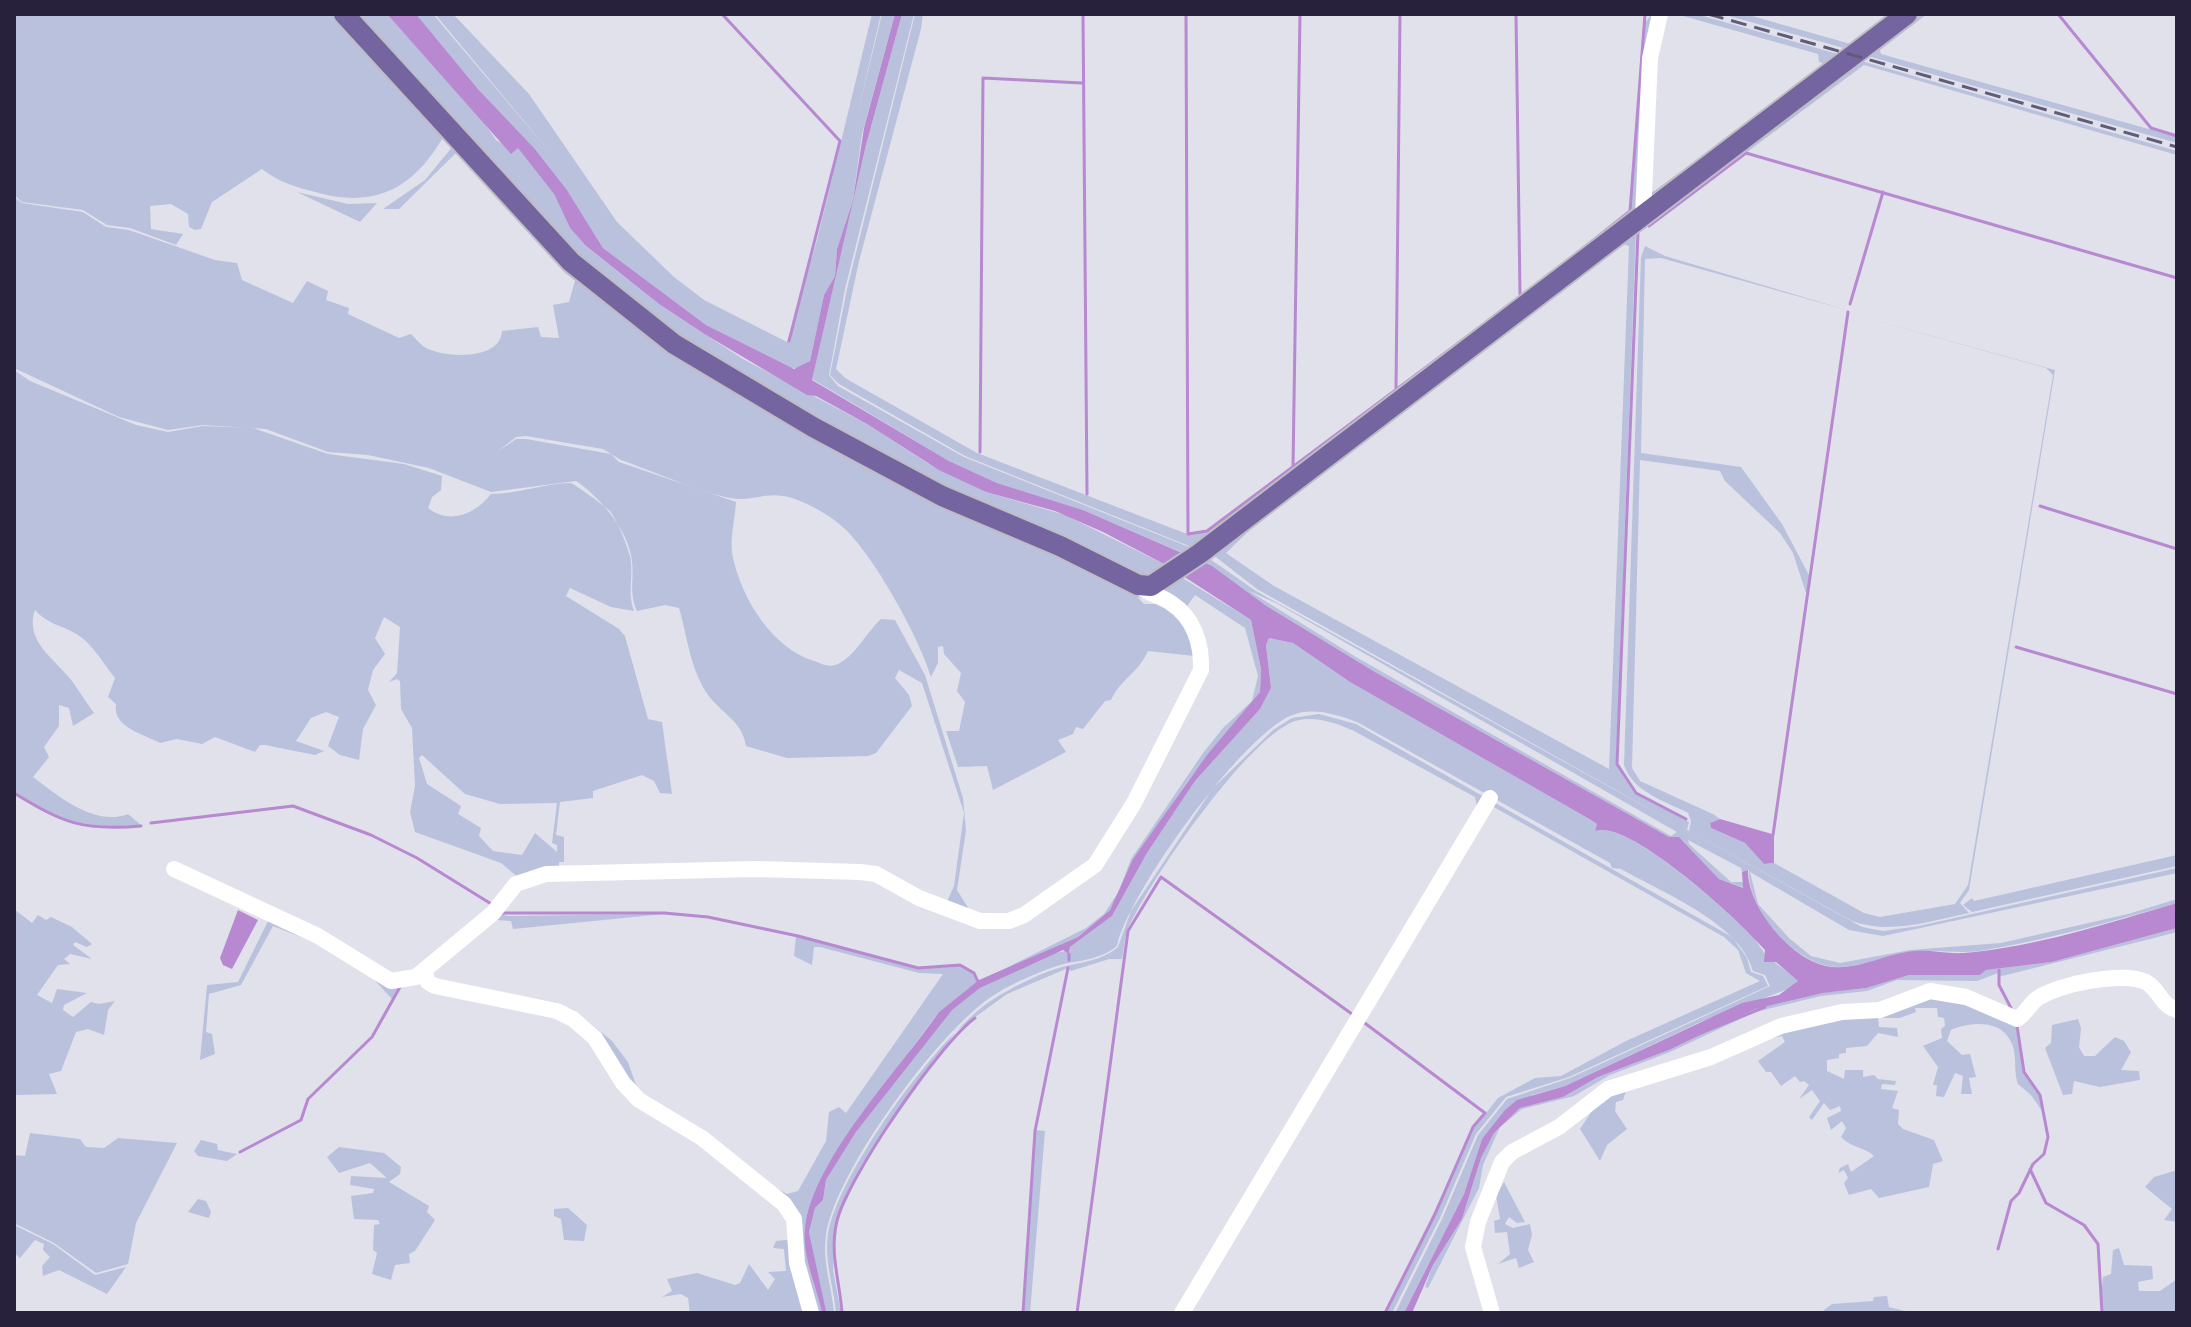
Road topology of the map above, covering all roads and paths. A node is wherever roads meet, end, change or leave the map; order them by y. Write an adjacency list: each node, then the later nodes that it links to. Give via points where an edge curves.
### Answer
1 (344, 14): 5 (main road, via 571,262 674,344 942,496)
2 (1660, 14): 4 (street, via 1650,58)
3 (1907, 14): 4 (main road)
4 (1643, 216): 5 (main road, via 1199,554 1151,586)
5 (1138, 585): 8 (street, via 1171,603 1190,622 1200,645 1201,670 1134,803 1095,865 1024,915 980,921 919,898 876,874 860,872 546,874 516,884 493,913)
6 (1490, 798): 11 (street)
7 (174, 869): 8 (street, via 318,936 391,981 403,982)
8 (424, 970): 10 (street, via 435,986 557,1011 573,1019 607,1053 632,1094 702,1138 784,1204 794,1219 797,1263)
9 (2177, 1010): 12 (street, via 2150,985 2134,979 2069,983 2039,997 2017,1019 1966,997 1930,991 1880,1010 1842,1012 1781,1026 1711,1057 1608,1089 1502,1162 1473,1247)
10 (811, 1313)
11 (1182, 1313)
12 (1492, 1313)

